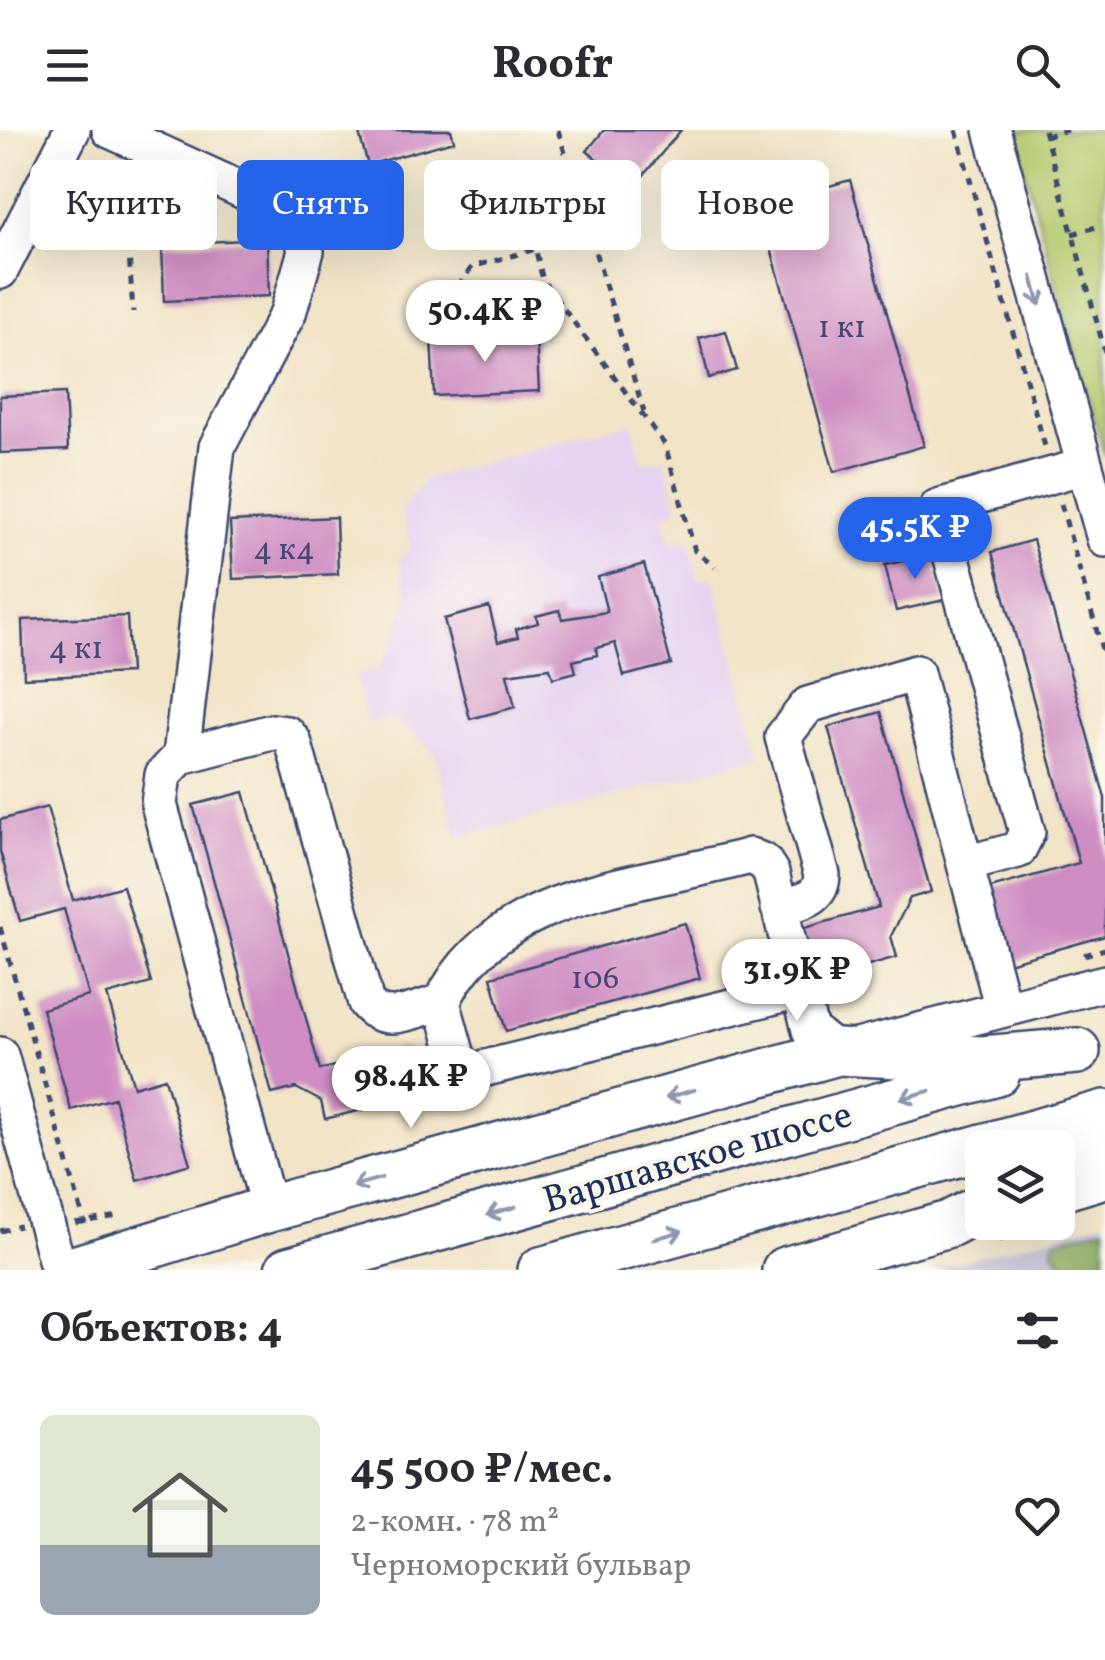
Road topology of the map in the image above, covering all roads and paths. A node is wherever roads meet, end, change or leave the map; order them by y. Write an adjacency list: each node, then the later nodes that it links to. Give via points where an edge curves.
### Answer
1 (110, 130): 21 (street, via 279,207 300,224 306,251 288,313 217,447)
2 (558, 130): 16 (path)
3 (956, 130): 17 (path)
4 (992, 130): 17 (street, one-way to 17)
5 (1066, 130): 6 (path)
6 (1044, 133): 9 (path)
7 (69, 136): 12 (street); 14 (path, via 128,198)
8 (1096, 228): 9 (path)
9 (1072, 234): 15 (path)
10 (533, 250): 13 (path, via 472,268 462,280)
11 (536, 250): 16 (path, via 543,281)
12 (0, 272)
13 (465, 304)
14 (133, 312)
15 (1105, 352)
16 (646, 420): 19 (path, via 665,445 694,550)
17 (1069, 471): 18 (street); 20 (path); 22 (street, via 938,507 1027,832 1018,850)
18 (1105, 539)
19 (715, 568)
20 (1105, 660)
21 (181, 756): 27 (street, via 272,732 287,734 366,1002 385,1017); 37 (street, via 163,775 158,804)
22 (966, 864): 23 (street, via 916,673 808,705 784,736 822,888); 28 (street)
23 (779, 908): 26 (street); 27 (street, via 764,862 750,856 560,903 530,914 476,950)
24 (0, 926): 41 (path)
25 (1105, 983): 28 (street)
26 (799, 990): 27 (street, via 462,1074); 30 (street, via 810,1030)
27 (442, 1002)
28 (1003, 1009): 30 (street)
29 (1091, 1047): 30 (main road, via 982,1058); 45 (main road, Варшавское шоссе, one-way to 45)
30 (838, 1052): 37 (main road, one-way to 37)
31 (0, 1055): 40 (street)
32 (1105, 1114): 46 (main road, Варшавское шоссе, one-way to 32)
33 (1105, 1140): 34 (main road)
34 (1075, 1158)
35 (1105, 1180): 36 (street)
36 (1075, 1189)
37 (269, 1209): 44 (main road)
38 (121, 1216): 41 (path)
39 (965, 1217): 47 (main road)
40 (45, 1220): 41 (path); 42 (path); 43 (street)
41 (86, 1224)
42 (0, 1231)
43 (60, 1270)
44 (72, 1270)
45 (288, 1270)
46 (540, 1270)
47 (785, 1270)

